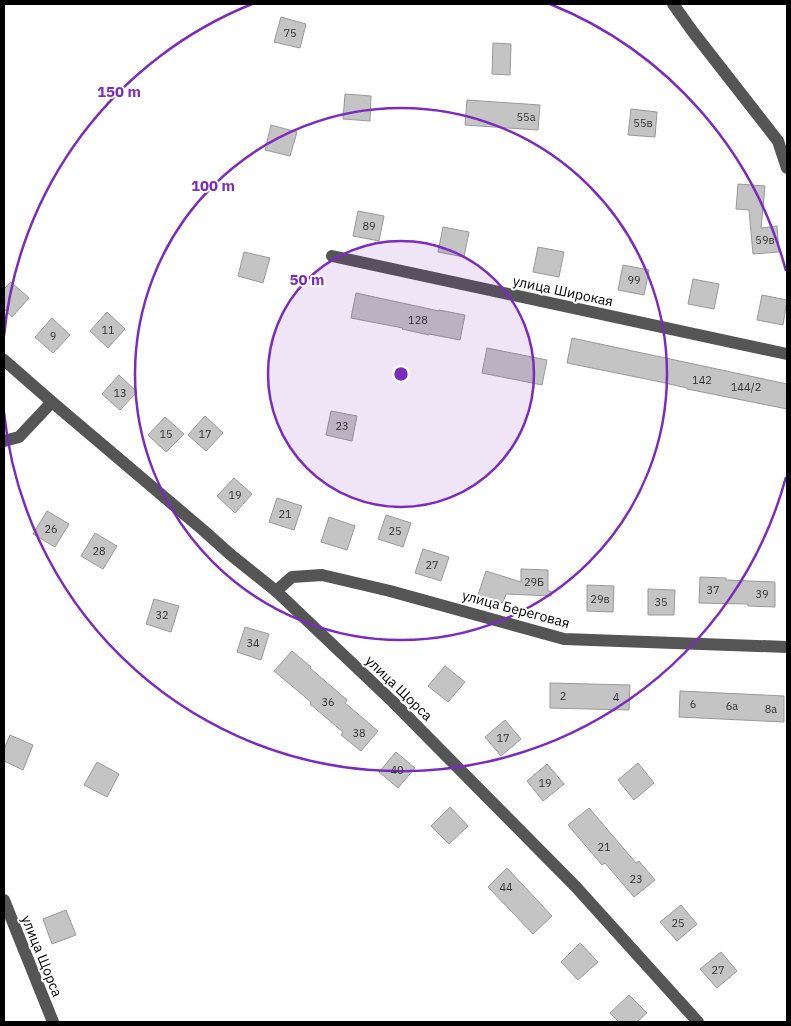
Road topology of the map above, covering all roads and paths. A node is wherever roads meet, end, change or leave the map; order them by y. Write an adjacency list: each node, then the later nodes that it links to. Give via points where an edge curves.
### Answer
1 (673, 4): 2 (street)
2 (783, 141): 3 (street)
3 (787, 168)
4 (332, 256): 5 (street, улица Широкая)
5 (787, 354)
6 (4, 360): 7 (street, улица Щорса)
7 (52, 402): 8 (street, via 19,437); 9 (street, улица Щорса)
8 (4, 441)
9 (276, 591): 10 (street, улица Береговая, via 292,577 322,575 564,639); 13 (street, улица Щорса, via 393,702 576,887)
10 (787, 647)
11 (4, 900): 12 (street, улица Щорса)
12 (53, 1022)
13 (698, 1022)

